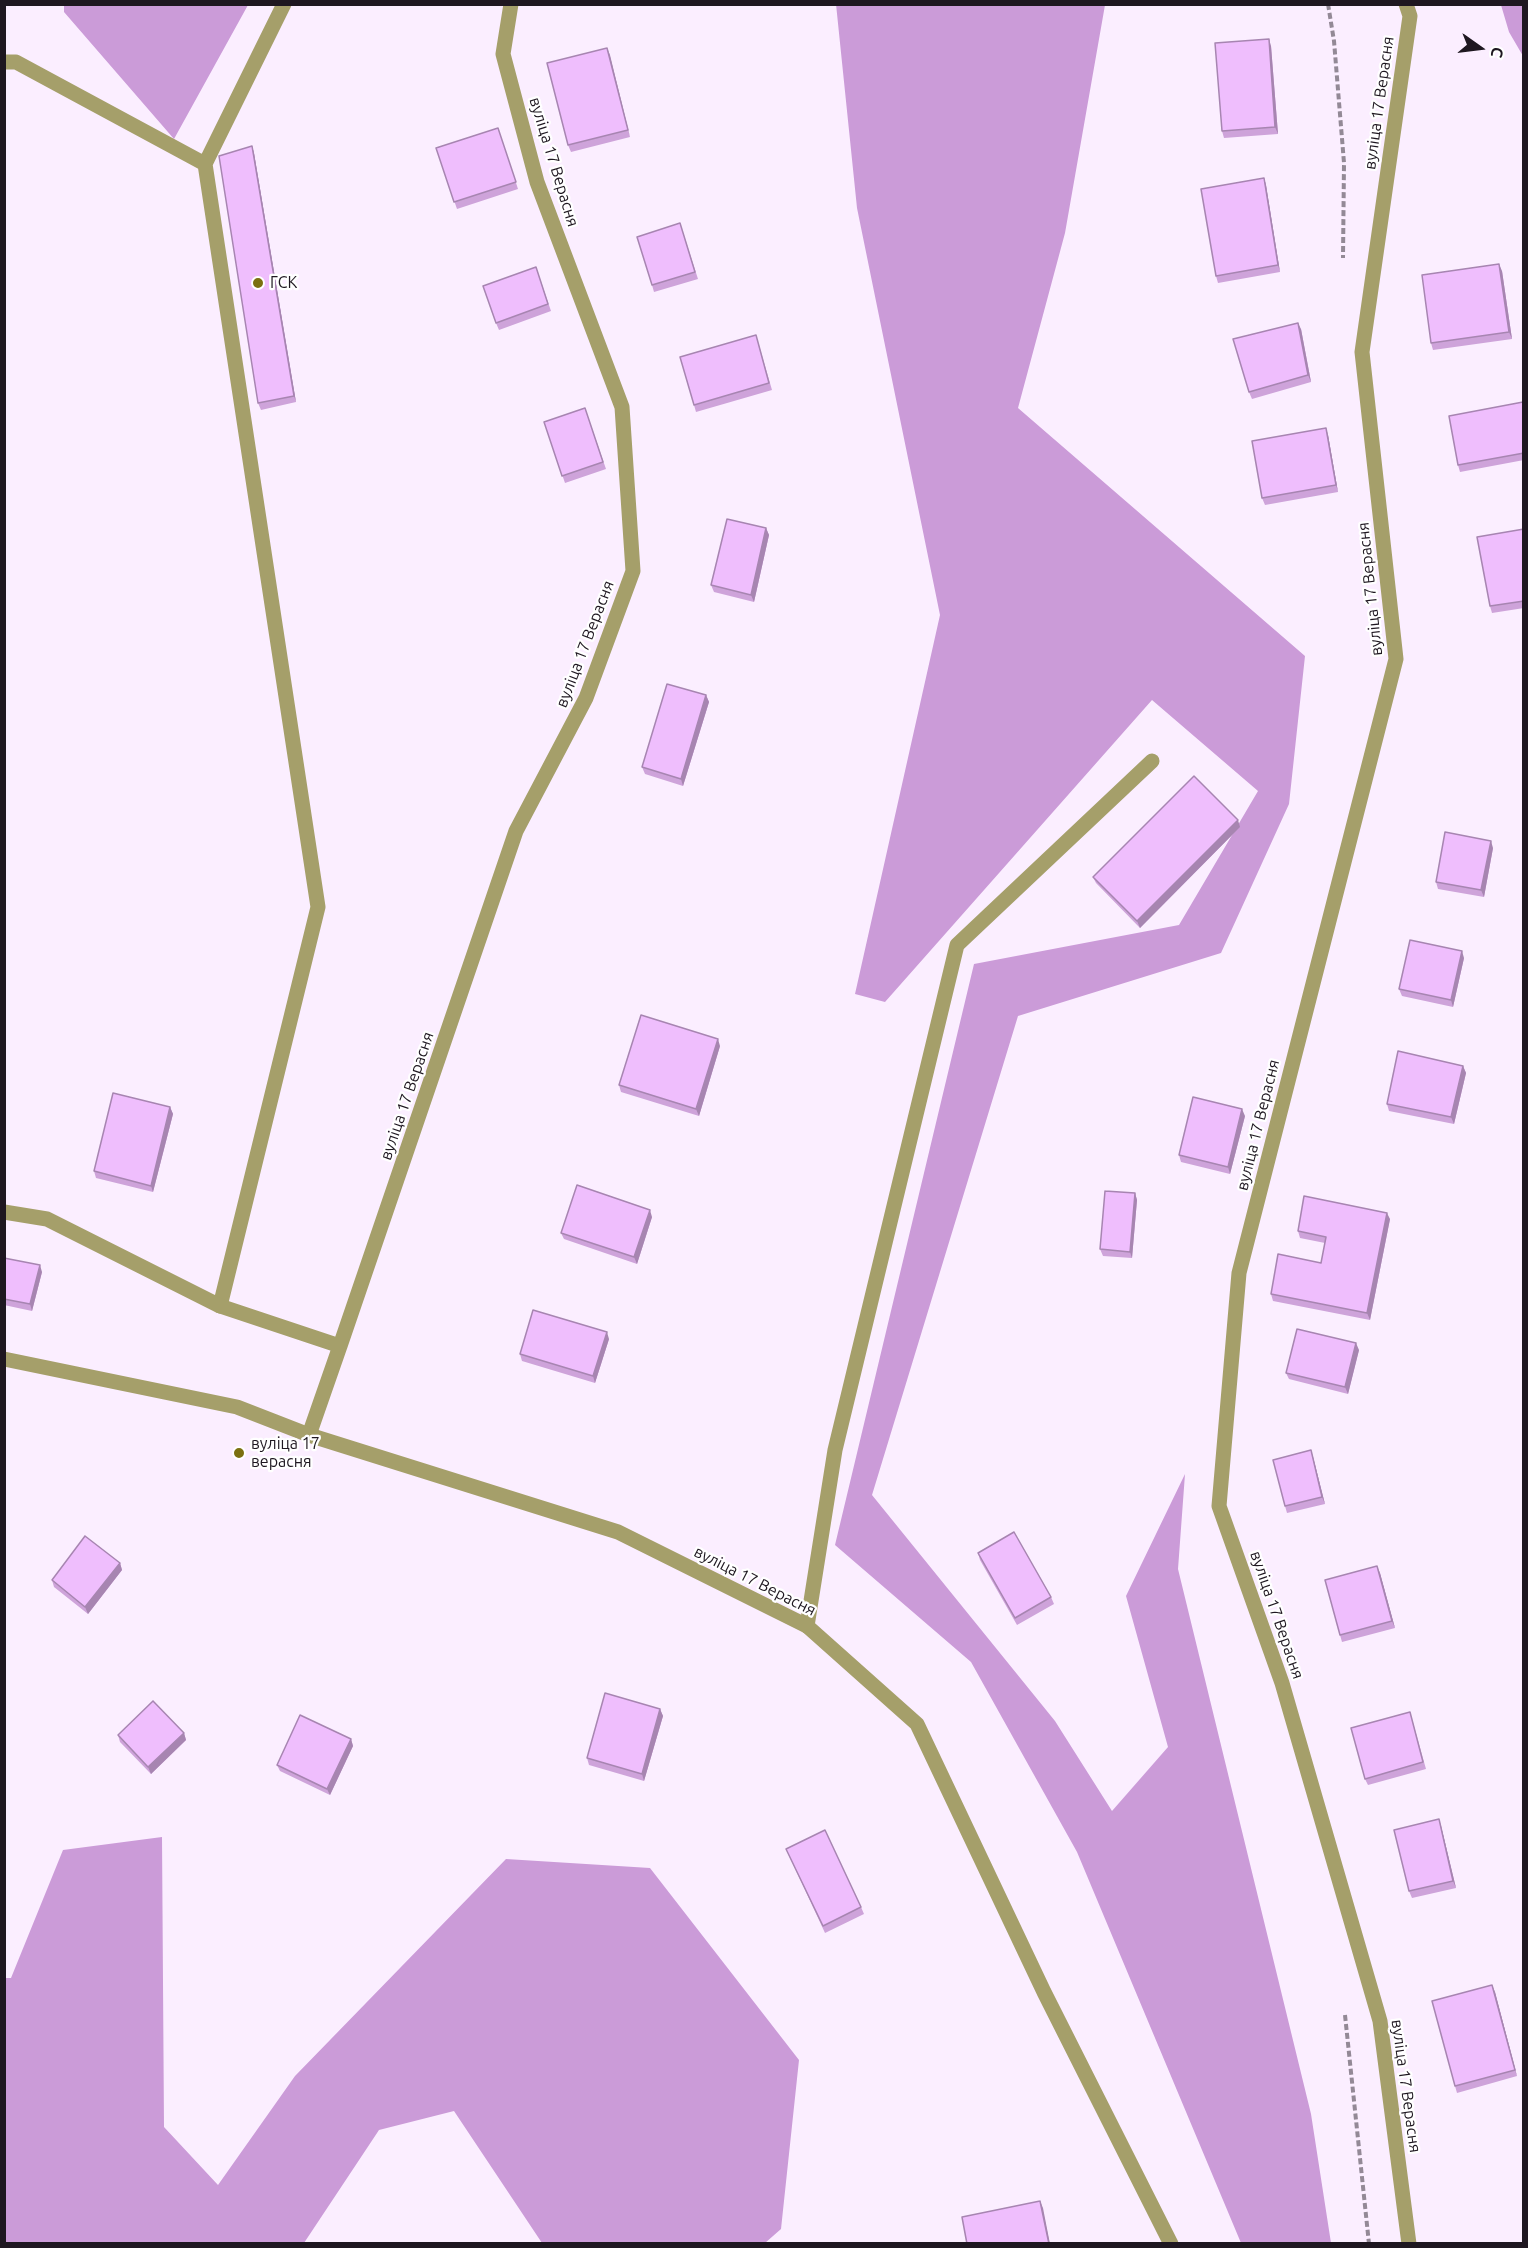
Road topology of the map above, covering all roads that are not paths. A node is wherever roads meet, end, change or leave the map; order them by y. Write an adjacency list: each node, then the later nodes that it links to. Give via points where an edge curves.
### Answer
1 (284, 4): 5 (street)
2 (511, 4): 9 (street, вуліца 17 Верасня, via 503,54 537,182 622,407 633,571 586,698 516,831)
3 (1406, 4): 14 (street, вуліца 17 Верасня, via 1410,16 1362,352 1396,660 1239,1273 1219,1506 1282,1683 1380,2021)
4 (4, 62): 5 (street, via 16,62)
5 (205, 164): 8 (street, via 318,907)
6 (1152, 761): 12 (street, via 957,945 835,1450)
7 (4, 1212): 8 (street, via 47,1219)
8 (220, 1306): 9 (street)
9 (340, 1346): 11 (street, вуліца 17 Верасня)
10 (4, 1359): 11 (street, вуліца 17 Верасня, via 237,1407)
11 (309, 1435): 12 (street, вуліца 17 Верасня, via 618,1532)
12 (807, 1626): 13 (street, вуліца 17 Верасня, via 917,1724 1044,1992)
13 (1171, 2244)
14 (1409, 2244)

